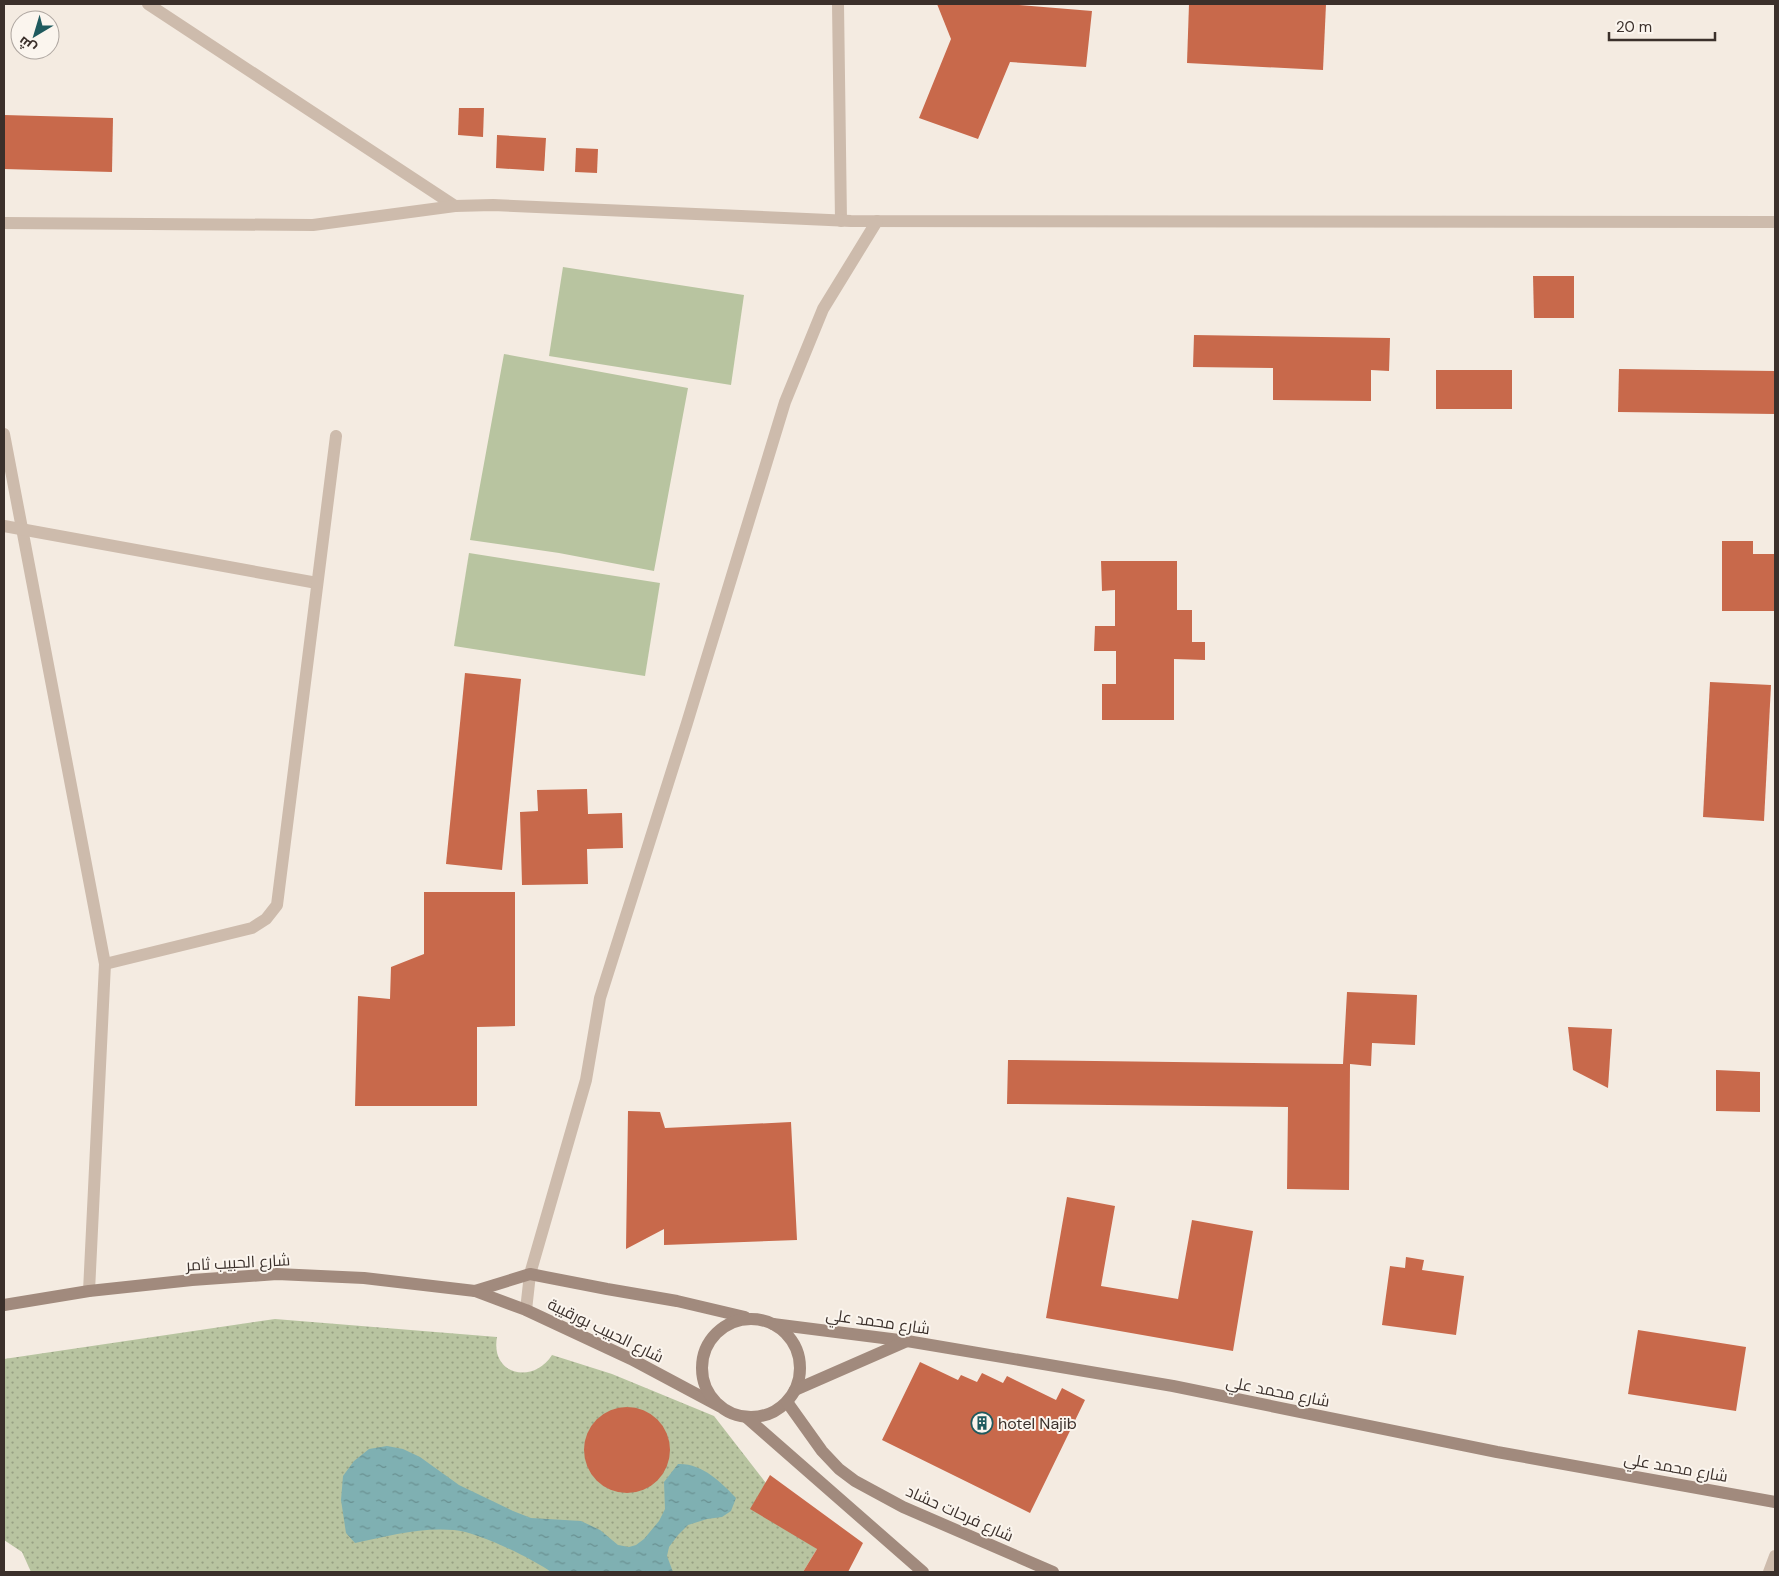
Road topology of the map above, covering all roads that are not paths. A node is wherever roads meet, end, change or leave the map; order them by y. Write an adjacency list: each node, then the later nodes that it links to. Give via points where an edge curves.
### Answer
1 (148, 4): 3 (street)
2 (838, 4): 4 (street)
3 (455, 206): 4 (street); 7 (street, via 313,225)
4 (841, 220): 5 (street)
5 (877, 221): 6 (street); 14 (street, via 823,309 785,402 600,998 586,1080)
6 (1775, 222)
7 (4, 223)
8 (4, 434): 11 (street)
9 (336, 436): 12 (street)
10 (4, 526): 11 (street)
11 (23, 529): 12 (street); 13 (street)
12 (317, 583): 13 (street, via 277,906 252,928)
13 (105, 964): 15 (street)
14 (530, 1274): 16 (street); 18 (street); 19 (street, via 677,1300)
15 (89, 1291): 16 (street, شارع الحبيب ثامر, via 278,1274 364,1278); 17 (street, شارع الحبيب ثامر)
16 (475, 1291): 18 (street, شارع الحبيب بورقيبة)
17 (4, 1305)
18 (526, 1310): 24 (street, شارع الحبيب بورقيبة, via 631,1359)
19 (752, 1318): 20 (street); 24 (street, via 728,1323 718,1330 704,1350 701,1362 703,1380)
20 (773, 1324): 21 (street, شارع محمد علي); 22 (street, via 790,1339 800,1360)
21 (907, 1341): 22 (street); 26 (street, شارع محمد علي, via 1173,1386 1497,1452)
22 (795, 1390): 23 (street)
23 (787, 1402): 25 (street, via 761,1416); 31 (street, شارع فرحات حشاد, via 822,1451 855,1480 929,1519)
24 (719, 1406): 25 (street)
25 (746, 1417): 28 (street)
26 (1775, 1502)
27 (1775, 1556): 32 (street)
28 (907, 1560): 29 (street); 30 (street)
29 (914, 1572)
30 (923, 1572)
31 (1053, 1572)
32 (1769, 1572)

